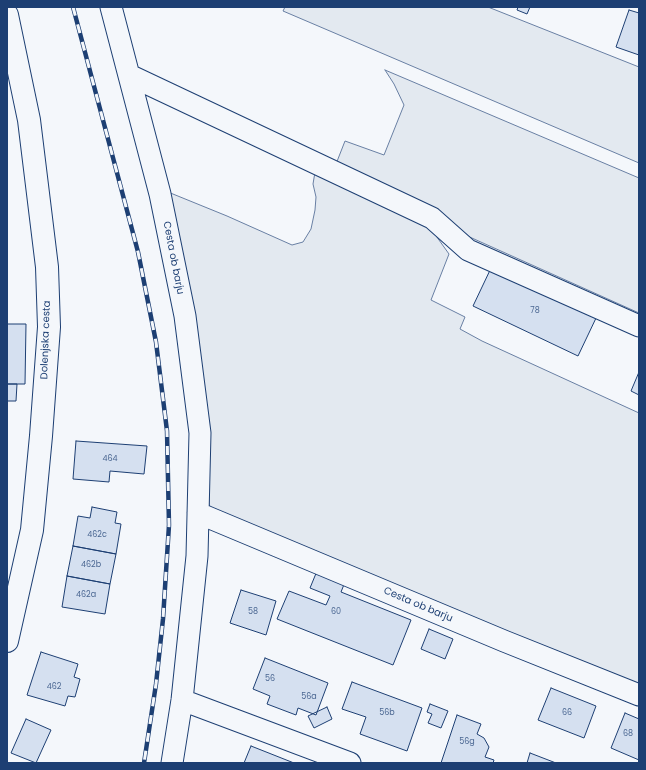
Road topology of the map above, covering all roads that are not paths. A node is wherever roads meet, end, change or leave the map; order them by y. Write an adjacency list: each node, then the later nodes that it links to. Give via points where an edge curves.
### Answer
1 (111, 7): 4 (street, Cesta ob barju)
2 (7, 15): 3 (main road, Dolenjska cesta)
3 (11, 49): 7 (main road, Dolenjska cesta, via 30,134 47,267 49,327 32,530)
4 (129, 75): 5 (street, via 432,218 468,250); 6 (street, Cesta ob barju, via 160,194 185,316 200,433)
5 (639, 326)
6 (198, 513): 8 (street, Cesta ob barju); 9 (street, Cesta ob barju, via 197,556)
7 (7, 641)
8 (639, 695)
9 (182, 700): 10 (street, Cesta ob barju); 11 (street)
10 (172, 763)
11 (350, 763)

